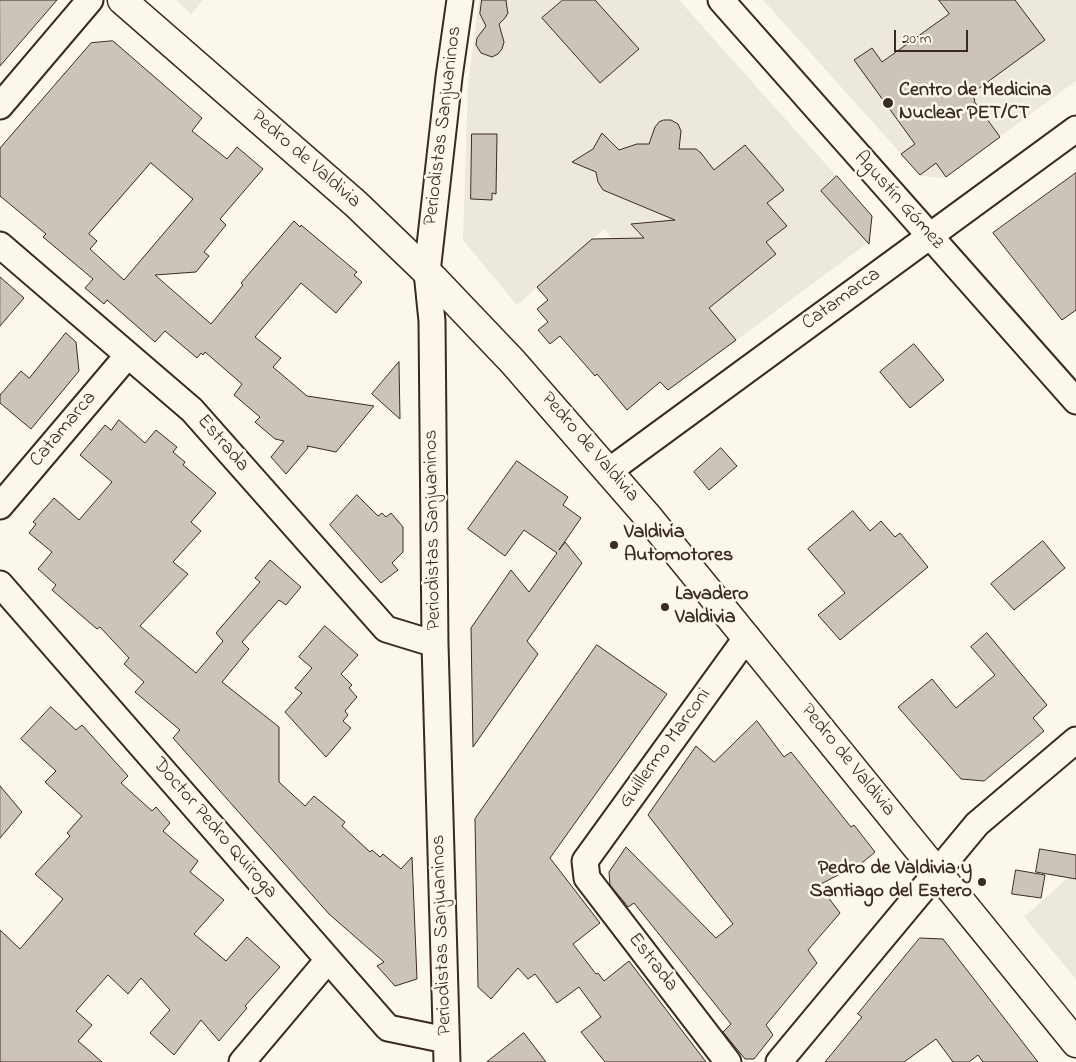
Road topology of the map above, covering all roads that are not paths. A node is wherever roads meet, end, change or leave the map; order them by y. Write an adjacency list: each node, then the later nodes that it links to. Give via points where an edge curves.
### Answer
1 (90, 0): 5 (street)
2 (122, 0): 9 (street, Pedro de Valdivia, via 314,166)
3 (460, 0): 9 (street, Periodistas Sanjuaninos)
4 (721, 0): 7 (street, Agustín Gómez)
5 (0, 106)
6 (1076, 129): 7 (street, Catamarca)
7 (930, 236): 11 (street, Agustín Gómez); 12 (street, Catamarca)
8 (0, 245): 10 (street, Estrada)
9 (427, 272): 12 (street, Pedro de Valdivia, via 513,362); 16 (street, Periodistas Sanjuaninos, via 432,320)
10 (128, 355): 13 (street, Catamarca); 16 (street, Estrada, via 192,410 386,629)
11 (1076, 401)
12 (609, 471): 15 (street, Pedro de Valdivia)
13 (0, 506)
14 (0, 584): 20 (street, Doctor Pedro Quiroga)
15 (746, 637): 18 (street, Guillermo Marconi); 19 (street, Pedro de Valdivia)
16 (435, 644): 22 (street, Periodistas Sanjuaninos)
17 (1076, 740): 19 (street, via 978,824)
18 (585, 861): 24 (street, Estrada, via 587,878)
19 (937, 872): 21 (street, Pedro de Valdivia); 25 (street)
20 (328, 960): 22 (street, Doctor Pedro Quiroga, via 388,1028); 23 (street)
21 (1076, 1043)
22 (447, 1051)
23 (242, 1062)
24 (728, 1062)
25 (779, 1062)

